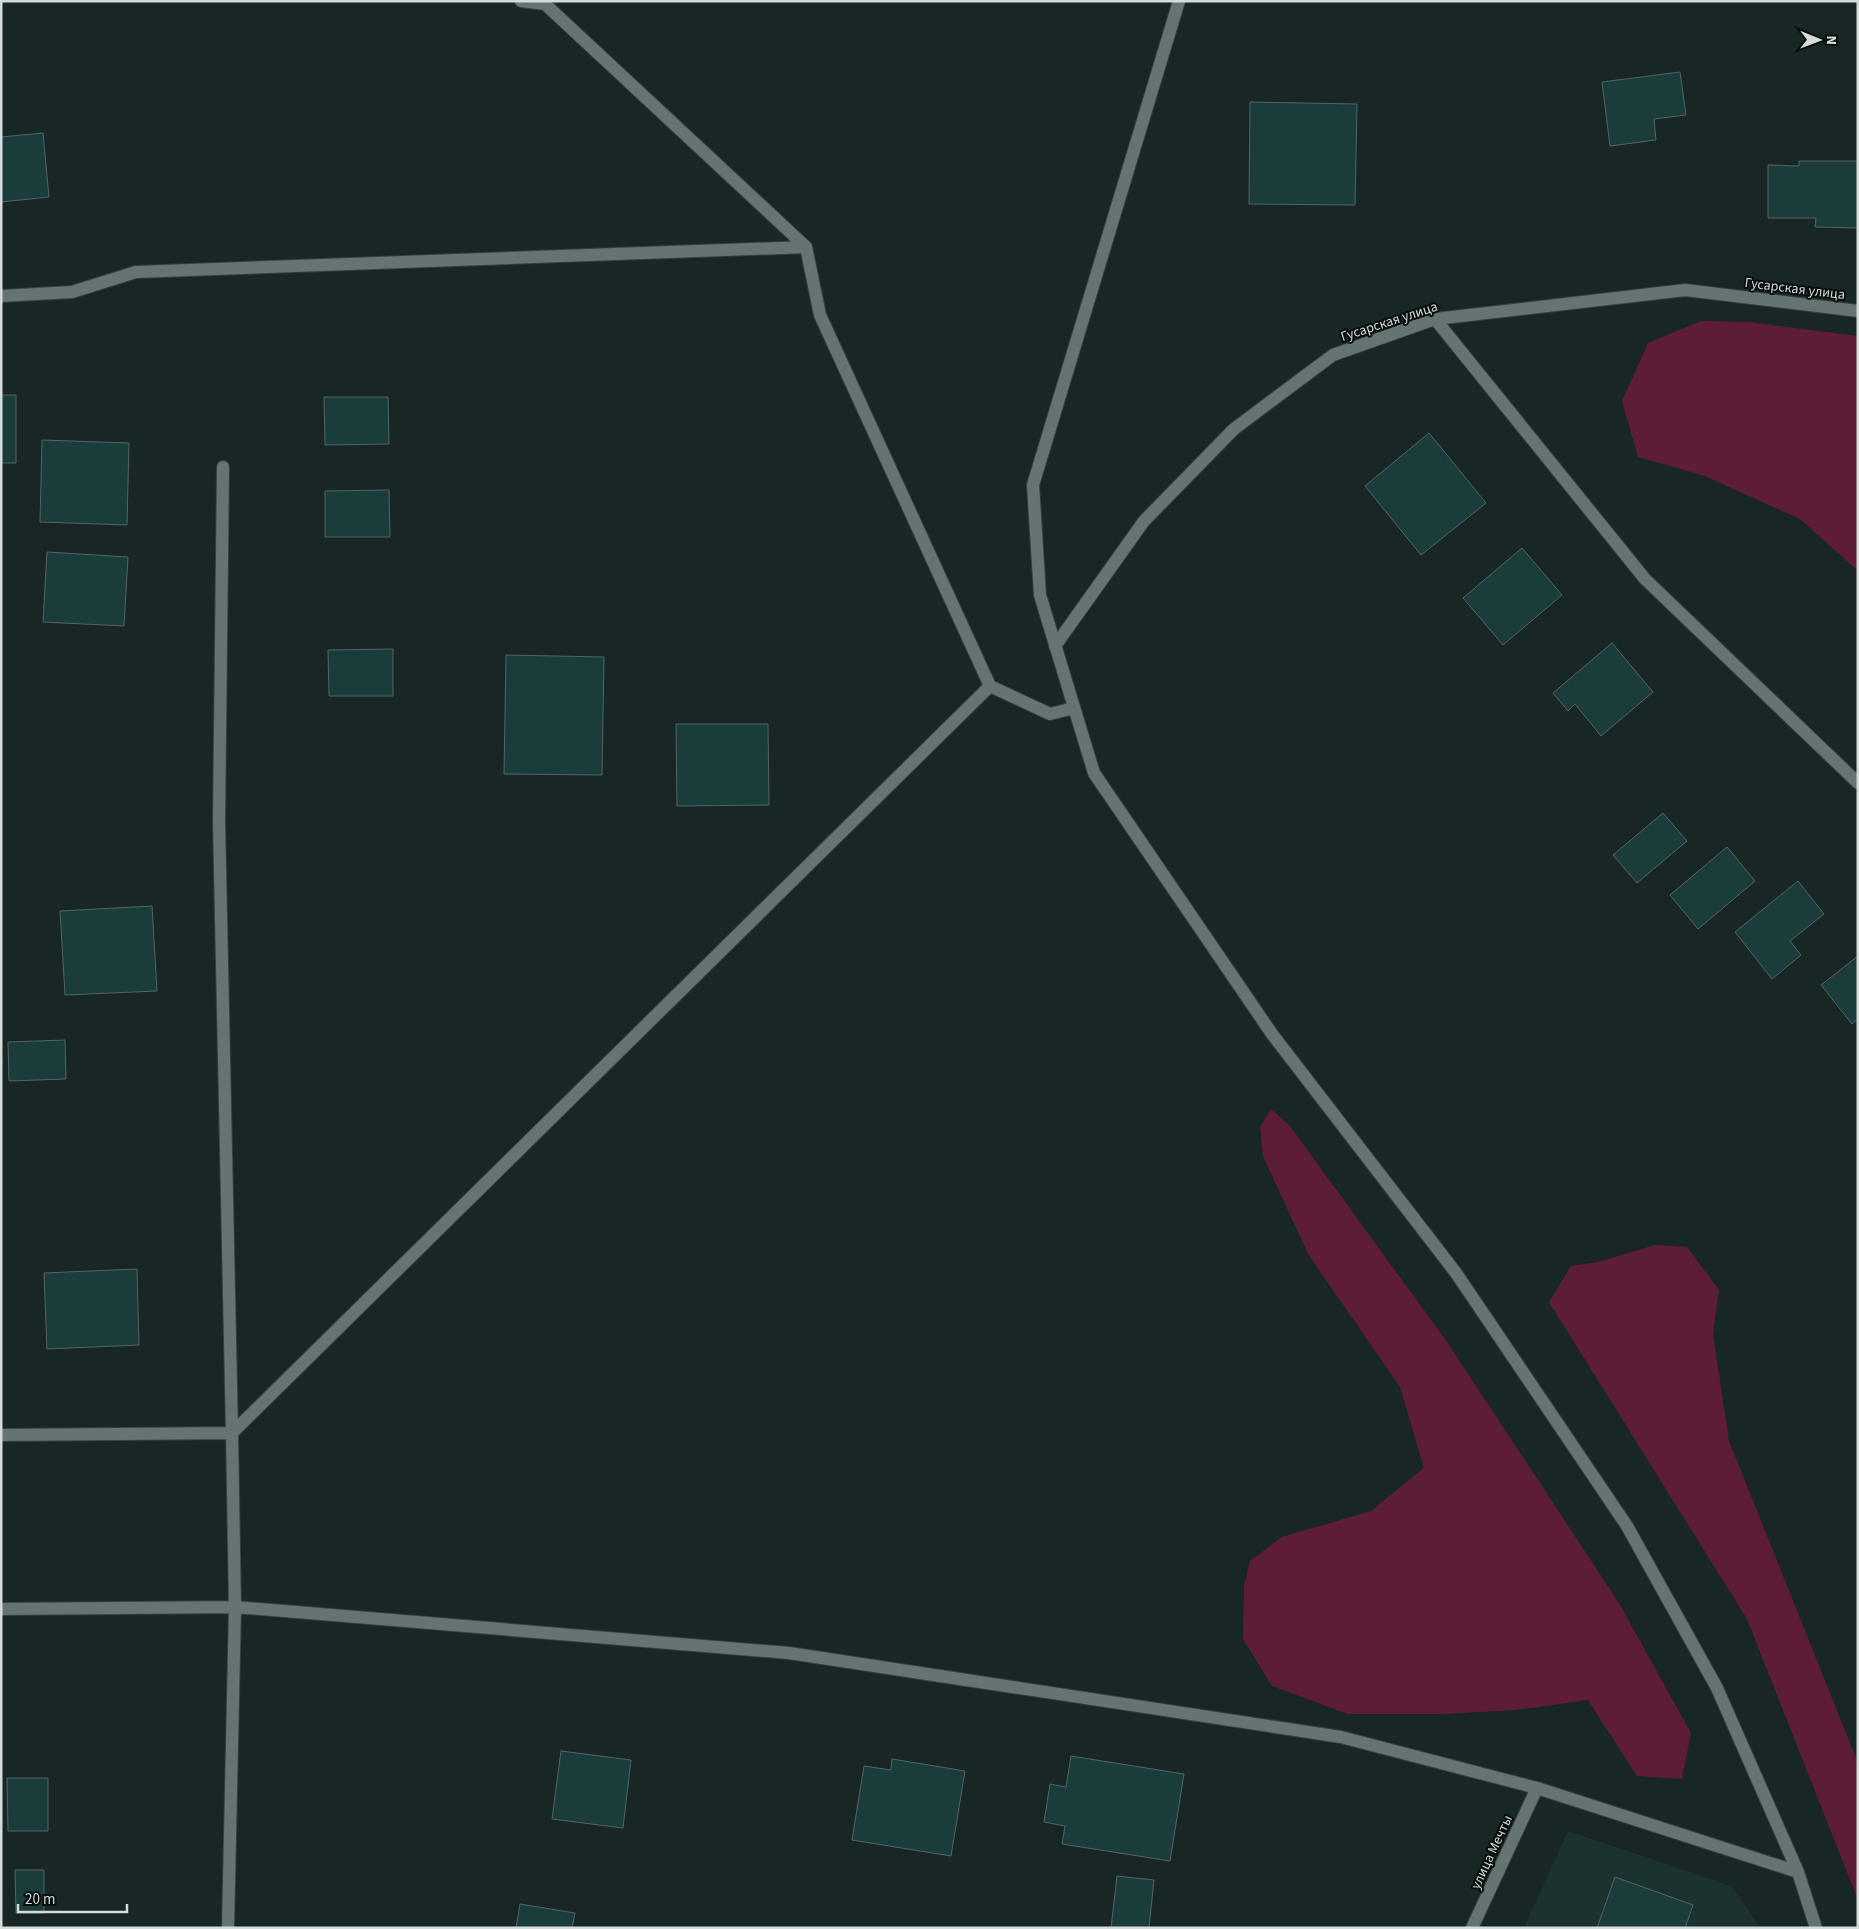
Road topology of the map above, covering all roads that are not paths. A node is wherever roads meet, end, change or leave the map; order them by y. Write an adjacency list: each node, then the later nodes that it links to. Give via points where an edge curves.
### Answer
1 (521, 1): 3 (street)
2 (1178, 1): 9 (street, via 1033,485 1040,595)
3 (544, 3): 4 (street)
4 (806, 247): 5 (street, via 136,272 72,292); 10 (street, via 820,315)
5 (1, 296)
6 (1858, 311): 7 (street, Гусарская улица, via 1685,290)
7 (1434, 319): 9 (street, Гусарская улица, via 1333,355 1234,429 1144,521); 12 (street, via 1646,579)
8 (223, 466): 13 (street, via 219,822)
9 (1055, 646): 11 (street)
10 (990, 686): 11 (street, via 1050,714); 13 (street)
11 (1074, 708): 18 (street, via 1094,772 1272,1034 1456,1273 1627,1526 1717,1688)
12 (1858, 784)
13 (232, 1433): 14 (street); 15 (street)
14 (1, 1434)
15 (236, 1607): 16 (street); 17 (street, via 789,1653 1341,1737); 19 (street)
16 (1, 1609)
17 (1537, 1788): 18 (street); 20 (street, улица Мечты)
18 (1798, 1872): 21 (street)
19 (228, 1928)
20 (1472, 1928)
21 (1816, 1928)

